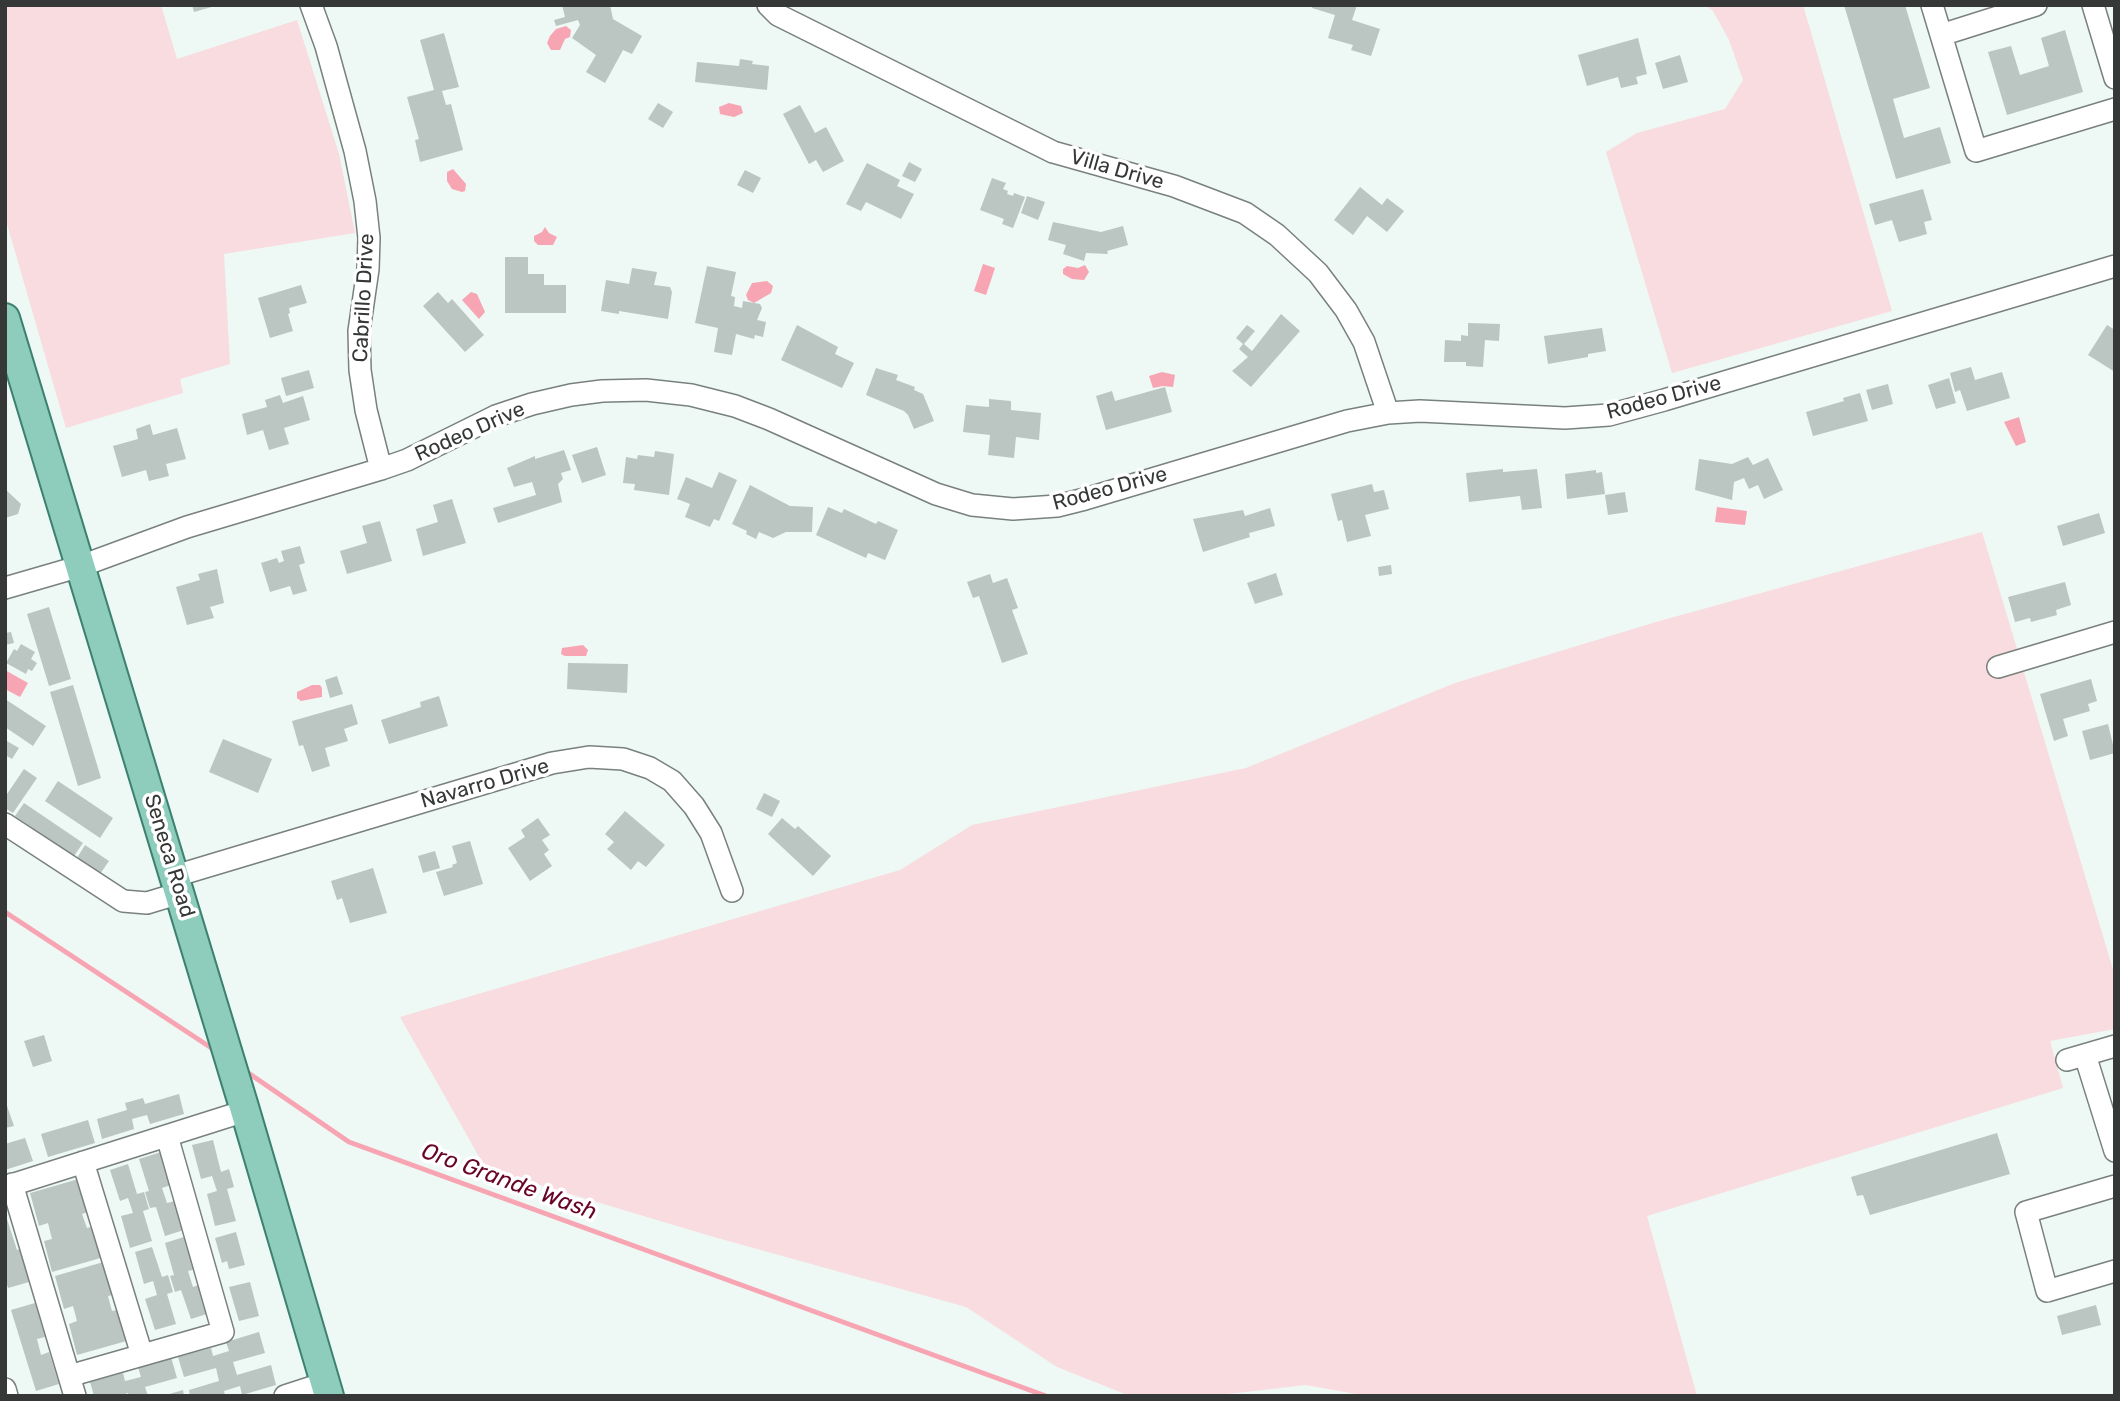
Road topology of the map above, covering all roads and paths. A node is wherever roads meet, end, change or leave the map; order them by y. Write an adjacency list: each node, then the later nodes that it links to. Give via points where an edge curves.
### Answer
1 (311, 5): 12 (street, Cabrillo Drive, via 355,151 365,201 368,270 359,370)
2 (768, 5): 11 (street, Villa Drive, via 778,15 1053,152 1174,186 1245,213 1318,273 1346,310 1364,342)
3 (1932, 5): 6 (street)
4 (2036, 5): 6 (street)
5 (2093, 5): 7 (street)
6 (1941, 35): 8 (street, via 1976,151)
7 (2115, 78)
8 (2115, 109)
9 (2115, 266): 11 (street, Rodeo Drive, via 1609,415)
10 (5, 318): 13 (main road, Seneca Road)
11 (1388, 413): 12 (street, Rodeo Drive, via 1085,499 1013,509 972,505 936,494 735,406 646,390 602,391 532,404)
12 (381, 469): 13 (street, Rodeo Drive, via 187,527)
13 (80, 566): 14 (street, Rodeo Drive); 18 (main road, Seneca Road)
14 (5, 588)
15 (2115, 632): 16 (street)
16 (1998, 667)
17 (5, 824): 18 (street, Navarro Drive, via 123,901 147,903)
18 (177, 885): 19 (street, Navarro Drive, via 552,763 589,757 624,759 672,781 711,833); 21 (main road, Seneca Road)
19 (732, 891)
20 (2115, 1046): 23 (street, via 2076,1058)
21 (245, 1109): 22 (street); 31 (main road, Seneca Road)
22 (167, 1136): 24 (street); 28 (street, via 223,1332)
23 (2115, 1152)
24 (83, 1162): 25 (street); 28 (street)
25 (9, 1185): 29 (street)
26 (2115, 1186): 27 (street, via 2026,1212 2047,1291)
27 (2115, 1271)
28 (142, 1355): 29 (street)
29 (72, 1386)
30 (5, 1389): 32 (street)
31 (327, 1389): 33 (street)
32 (7, 1396)
33 (285, 1396)

